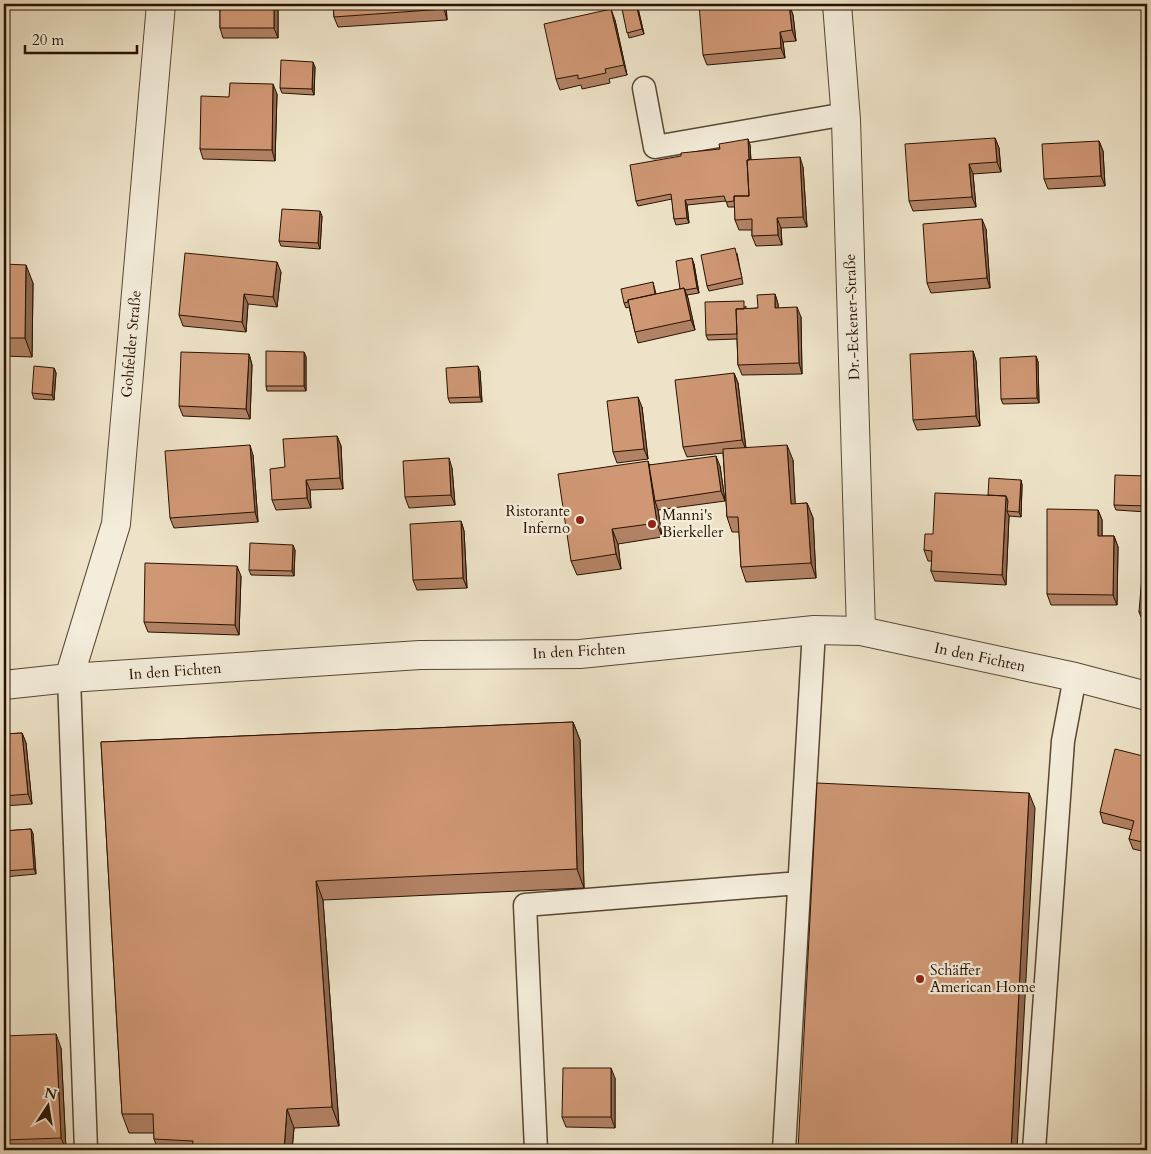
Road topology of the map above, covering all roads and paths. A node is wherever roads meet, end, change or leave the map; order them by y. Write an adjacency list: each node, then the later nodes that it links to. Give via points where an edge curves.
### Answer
1 (160, 4): 8 (street, Gohfelder Straße, via 116,524)
2 (837, 4): 4 (street, Dr.-Eckener-Straße)
3 (644, 88): 4 (lane, via 655,147)
4 (846, 114): 6 (street, Dr.-Eckener-Straße)
5 (814, 630): 6 (street, In den Fichten); 8 (street, In den Fichten, via 580,654 420,655); 11 (lane)
6 (861, 631): 7 (street, In den Fichten)
7 (1075, 677): 10 (street, In den Fichten); 15 (lane, via 1062,741)
8 (69, 678): 9 (street, In den Fichten); 12 (lane)
9 (4, 686)
10 (1147, 696)
11 (799, 883): 13 (lane, via 525,905); 14 (lane)
12 (86, 1150)
13 (536, 1150)
14 (784, 1150)
15 (1034, 1150)

